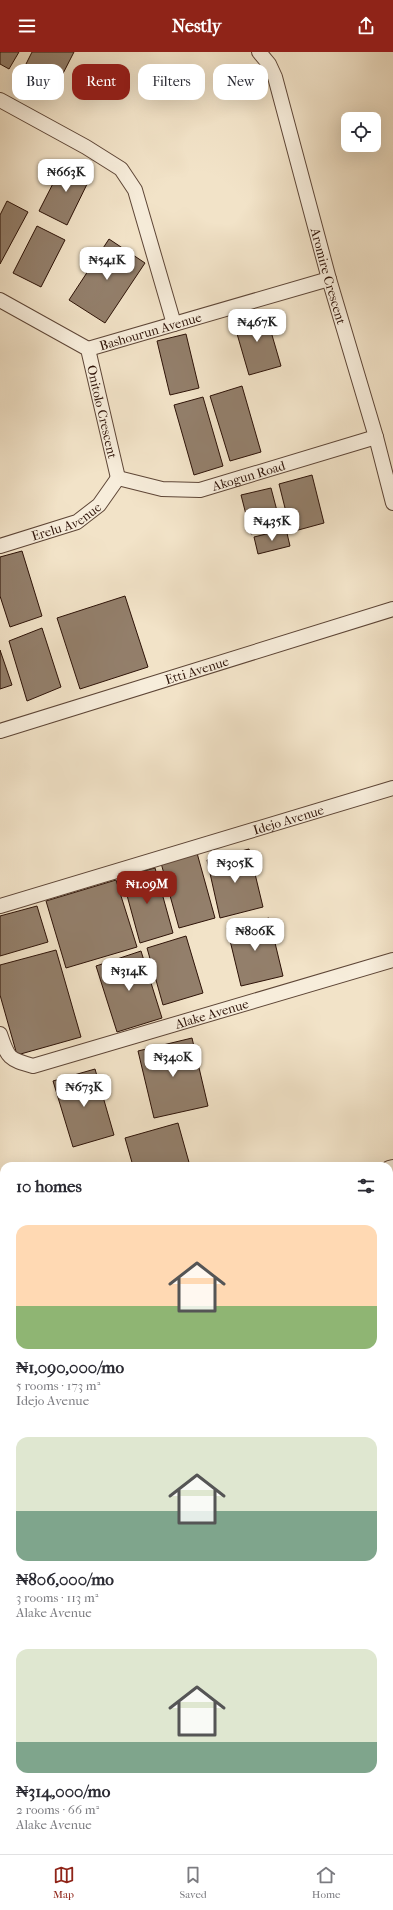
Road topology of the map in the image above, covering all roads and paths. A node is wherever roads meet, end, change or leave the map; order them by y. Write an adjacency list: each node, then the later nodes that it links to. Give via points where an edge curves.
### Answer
1 (259, 52): 3 (street, Aromire Crescent, via 275,77)
2 (0, 100): 5 (street, via 121,169 134,190)
3 (328, 280): 5 (street, Bashourun Avenue); 7 (street, Aromire Crescent)
4 (0, 300): 6 (street, Onitolo Crescent)
5 (174, 324): 6 (street, Bashourun Avenue)
6 (88, 349): 8 (street, Onitolo Crescent)
7 (376, 437): 8 (street, Akogun Road, via 200,490 162,488); 9 (street, Aromire Crescent)
8 (118, 478): 10 (street, Erelu Avenue, via 99,505 77,522)
9 (393, 503)
10 (0, 546)
11 (393, 609): 12 (street, Etti Avenue)
12 (0, 731)
13 (393, 788): 14 (street, Idejo Avenue)
14 (0, 906)
15 (393, 960): 16 (street, Alake Avenue, via 33,1066 15,1061 6,1053)
16 (0, 1034)

